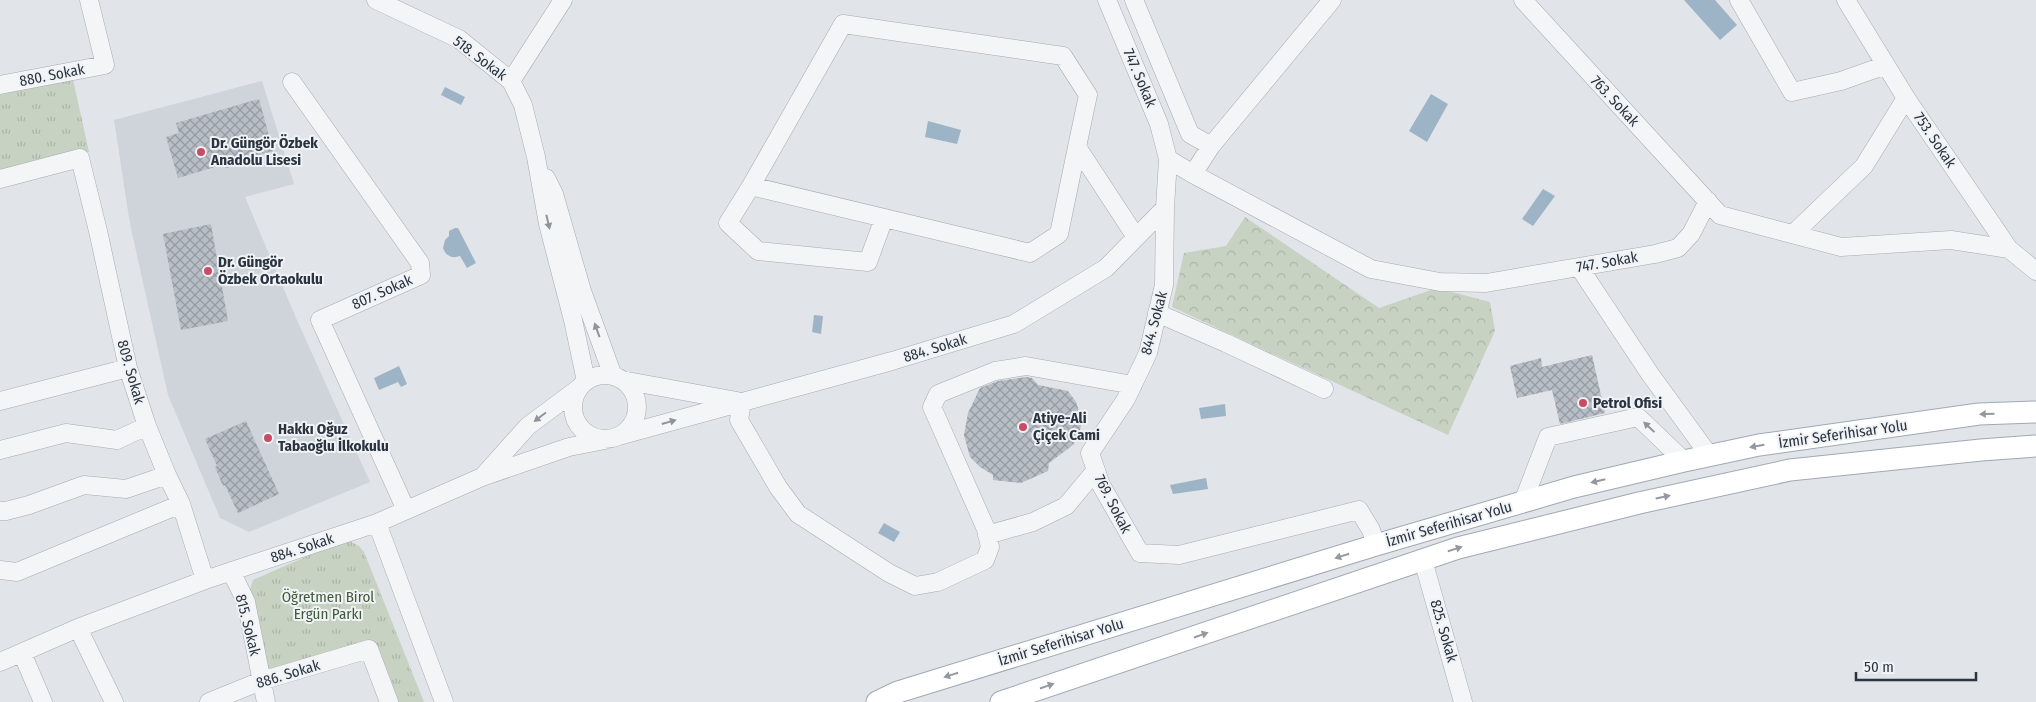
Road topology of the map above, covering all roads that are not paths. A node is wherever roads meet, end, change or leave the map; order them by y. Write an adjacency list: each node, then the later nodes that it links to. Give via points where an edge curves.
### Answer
1 (89, 0): 13 (street, 880. Sokak, via 105,64)
2 (376, 0): 11 (street, 518. Sokak, via 459,39)
3 (563, 0): 11 (street)
4 (1107, 0): 18 (street, 747. Sokak, via 1159,124)
5 (1134, 0): 15 (street, via 1190,134)
6 (1332, 0): 15 (street)
7 (1523, 0): 22 (street, 763. Sokak)
8 (1739, 0): 10 (street, via 1792,92 1841,81)
9 (1846, 0): 10 (street, 753. Sokak)
10 (1886, 65): 14 (street, 753. Sokak)
11 (511, 81): 17 (street, 518. Sokak, via 523,105)
12 (292, 82): 51 (street, 807. Sokak, via 420,263 421,275 320,320)
13 (0, 85)
14 (1906, 98): 25 (street, via 1864,166); 27 (street, 753. Sokak)
15 (1211, 146): 19 (street)
16 (1077, 147): 21 (street, via 1088,95 1064,56 843,24); 24 (street, via 1059,234 1030,253); 26 (street)
17 (536, 157): 32 (street, 518. Sokak, one-way to 17, via 582,291 554,194); 33 (street, 518. Sokak, one-way to 33, via 548,224 574,320)
18 (1168, 158): 19 (street); 23 (street)
19 (1193, 174): 28 (street, 747. Sokak, via 1371,269 1440,282 1486,283)
20 (0, 179): 31 (street, 809. Sokak, via 80,158)
21 (751, 186): 24 (street); 24 (street, via 728,223 758,251 868,262)
22 (1708, 201): 25 (street, via 1720,215); 28 (street, 747. Sokak, via 1691,234 1678,248)
23 (1165, 208): 26 (street, 884. Sokak); 30 (street, 844. Sokak, via 1164,285)
24 (884, 218)
25 (1793, 234): 27 (street, via 1842,247 1951,240)
26 (1136, 237): 37 (street, 884. Sokak, via 1106,268 1014,324)
27 (2009, 249): 29 (street, 753. Sokak)
28 (1579, 267): 44 (street, via 1650,374)
29 (2036, 271)
30 (1157, 314): 34 (street, 844. Sokak, via 1148,353); 35 (street)
31 (128, 368): 36 (street); 39 (street, 809. Sokak)
32 (618, 378): 33 (street, via 594,377); 37 (street); 40 (street, via 630,387 638,408 630,428)
33 (582, 385): 40 (street, via 574,397 574,418 586,434 595,438); 48 (street, one-way to 48, via 528,426)
34 (1133, 385): 43 (street, 844. Sokak); 54 (street, via 1026,366 995,371 938,394 932,407)
35 (1324, 389)
36 (0, 401)
37 (742, 402): 40 (street, 884. Sokak, one-way to 37); 54 (street, via 739,420 778,487 798,514 889,573 915,586 938,582 985,560 990,547)
38 (2036, 412): 44 (main road, İzmir Seferihisar Yolu, one-way to 44, via 1979,414)
39 (147, 426): 42 (street, via 117,440 66,433); 47 (street, 809. Sokak)
40 (614, 438): 48 (street, 884. Sokak, via 568,448)
41 (2036, 446): 56 (main road, İzmir Seferihisar Yolu, one-way to 41, via 1458,548 1639,503 1790,470)
42 (0, 450)
43 (1090, 454): 46 (street, 769. Sokak)
44 (1710, 456): 45 (main road, İzmir Seferihisar Yolu)
45 (1684, 460): 49 (main road, İzmir Seferihisar Yolu, one-way to 49); 49 (street, one-way to 49, via 1638,417 1548,437)
46 (1096, 470): 54 (street, via 1066,506 1034,522); 55 (street, 769. Sokak, via 1101,485 1140,553 1179,555 1359,510)
47 (166, 475): 50 (street, 809. Sokak); 52 (street, via 126,489 84,486 29,505)
48 (482, 477): 51 (street, 884. Sokak)
49 (1523, 502): 55 (main road, İzmir Seferihisar Yolu)
50 (181, 504): 57 (street, via 17,572); 59 (street, 809. Sokak)
51 (406, 510): 53 (street, 884. Sokak)
52 (0, 511)
53 (377, 523): 58 (street, 884. Sokak); 69 (street)
54 (988, 535)
55 (1376, 545): 70 (main road, İzmir Seferihisar Yolu, one-way to 70, via 898,692)
56 (1423, 560): 71 (main road, İzmir Seferihisar Yolu, one-way to 56); 72 (street, 825. Sokak)
57 (0, 570)
58 (231, 571): 59 (street, 884. Sokak); 63 (street, 815. Sokak, via 246,602)
59 (205, 580): 60 (street, 884. Sokak)
60 (78, 628): 61 (street, 884. Sokak); 65 (street)
61 (22, 653): 62 (street, 884. Sokak); 64 (street)
62 (0, 662)
63 (261, 681): 66 (street, 886. Sokak); 67 (street, 815. Sokak); 68 (street, 886. Sokak, via 369,649)
64 (43, 702)
65 (114, 702)
66 (209, 702)
67 (266, 702)
68 (389, 702)
69 (443, 702)
70 (877, 702)
71 (1001, 702)
72 (1463, 702)

